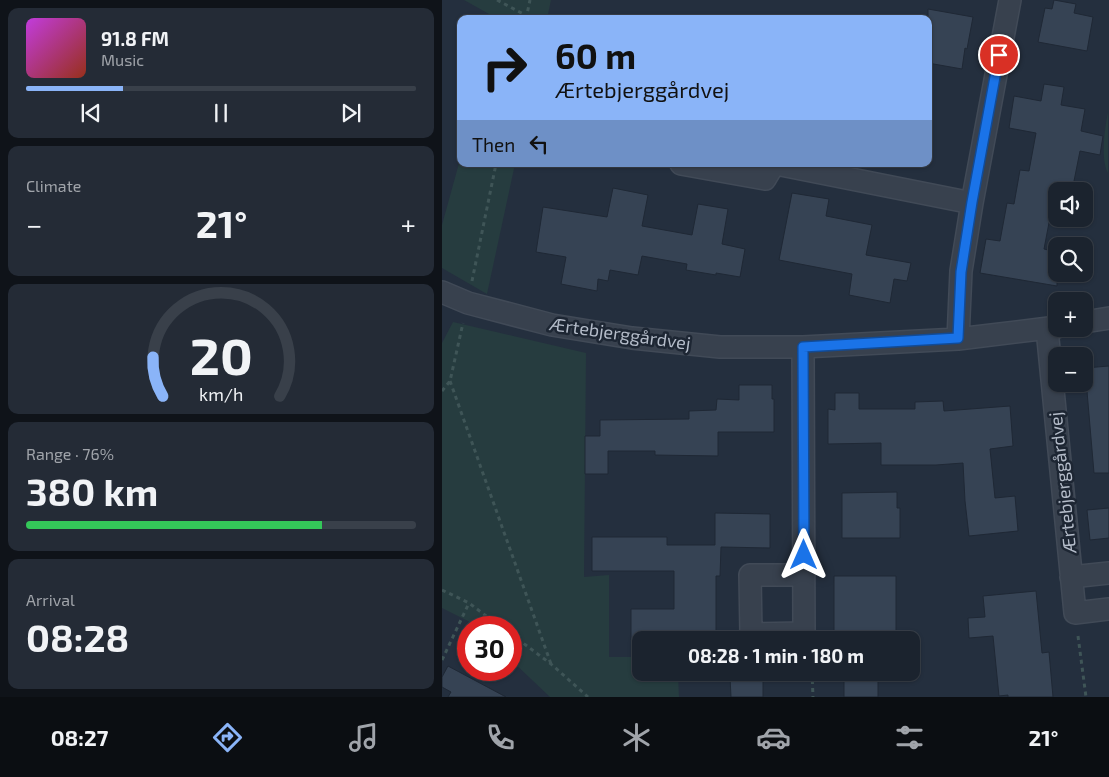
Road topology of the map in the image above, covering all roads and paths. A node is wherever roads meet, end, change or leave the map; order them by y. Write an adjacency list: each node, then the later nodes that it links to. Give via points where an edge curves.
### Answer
1 (497, 0): 4 (path)
2 (530, 0): 5 (path)
3 (1010, 0): 9 (street)
4 (521, 15)
5 (527, 15)
6 (698, 167): 7 (street, via 765,179)
7 (773, 167)
8 (791, 167): 9 (street)
9 (972, 202): 15 (street, via 961,272)
10 (442, 292): 16 (street, Ærtebjerggårdvej, via 552,325 632,338 720,347)
11 (1108, 318): 12 (street)
12 (1093, 320)
13 (1048, 328): 15 (street, Ærtebjerggårdvej)
14 (1053, 337): 20 (street, Ærtebjerggårdvej)
15 (958, 338): 16 (street, Ærtebjerggårdvej)
16 (803, 347): 19 (street)
17 (450, 381): 28 (path)
18 (1108, 573): 20 (street, Ærtebjerggårdvej)
19 (804, 575)
20 (1071, 577): 24 (street, Ærtebjerggårdvej)
21 (442, 590): 22 (path)
22 (469, 603): 25 (path); 27 (path)
23 (1108, 609): 24 (street)
24 (1075, 613): 32 (path)
25 (486, 616)
26 (522, 642): 28 (path)
27 (442, 660)
28 (551, 664): 30 (path)
29 (812, 681): 31 (path)
30 (588, 697)
31 (813, 697)
32 (1086, 697)

